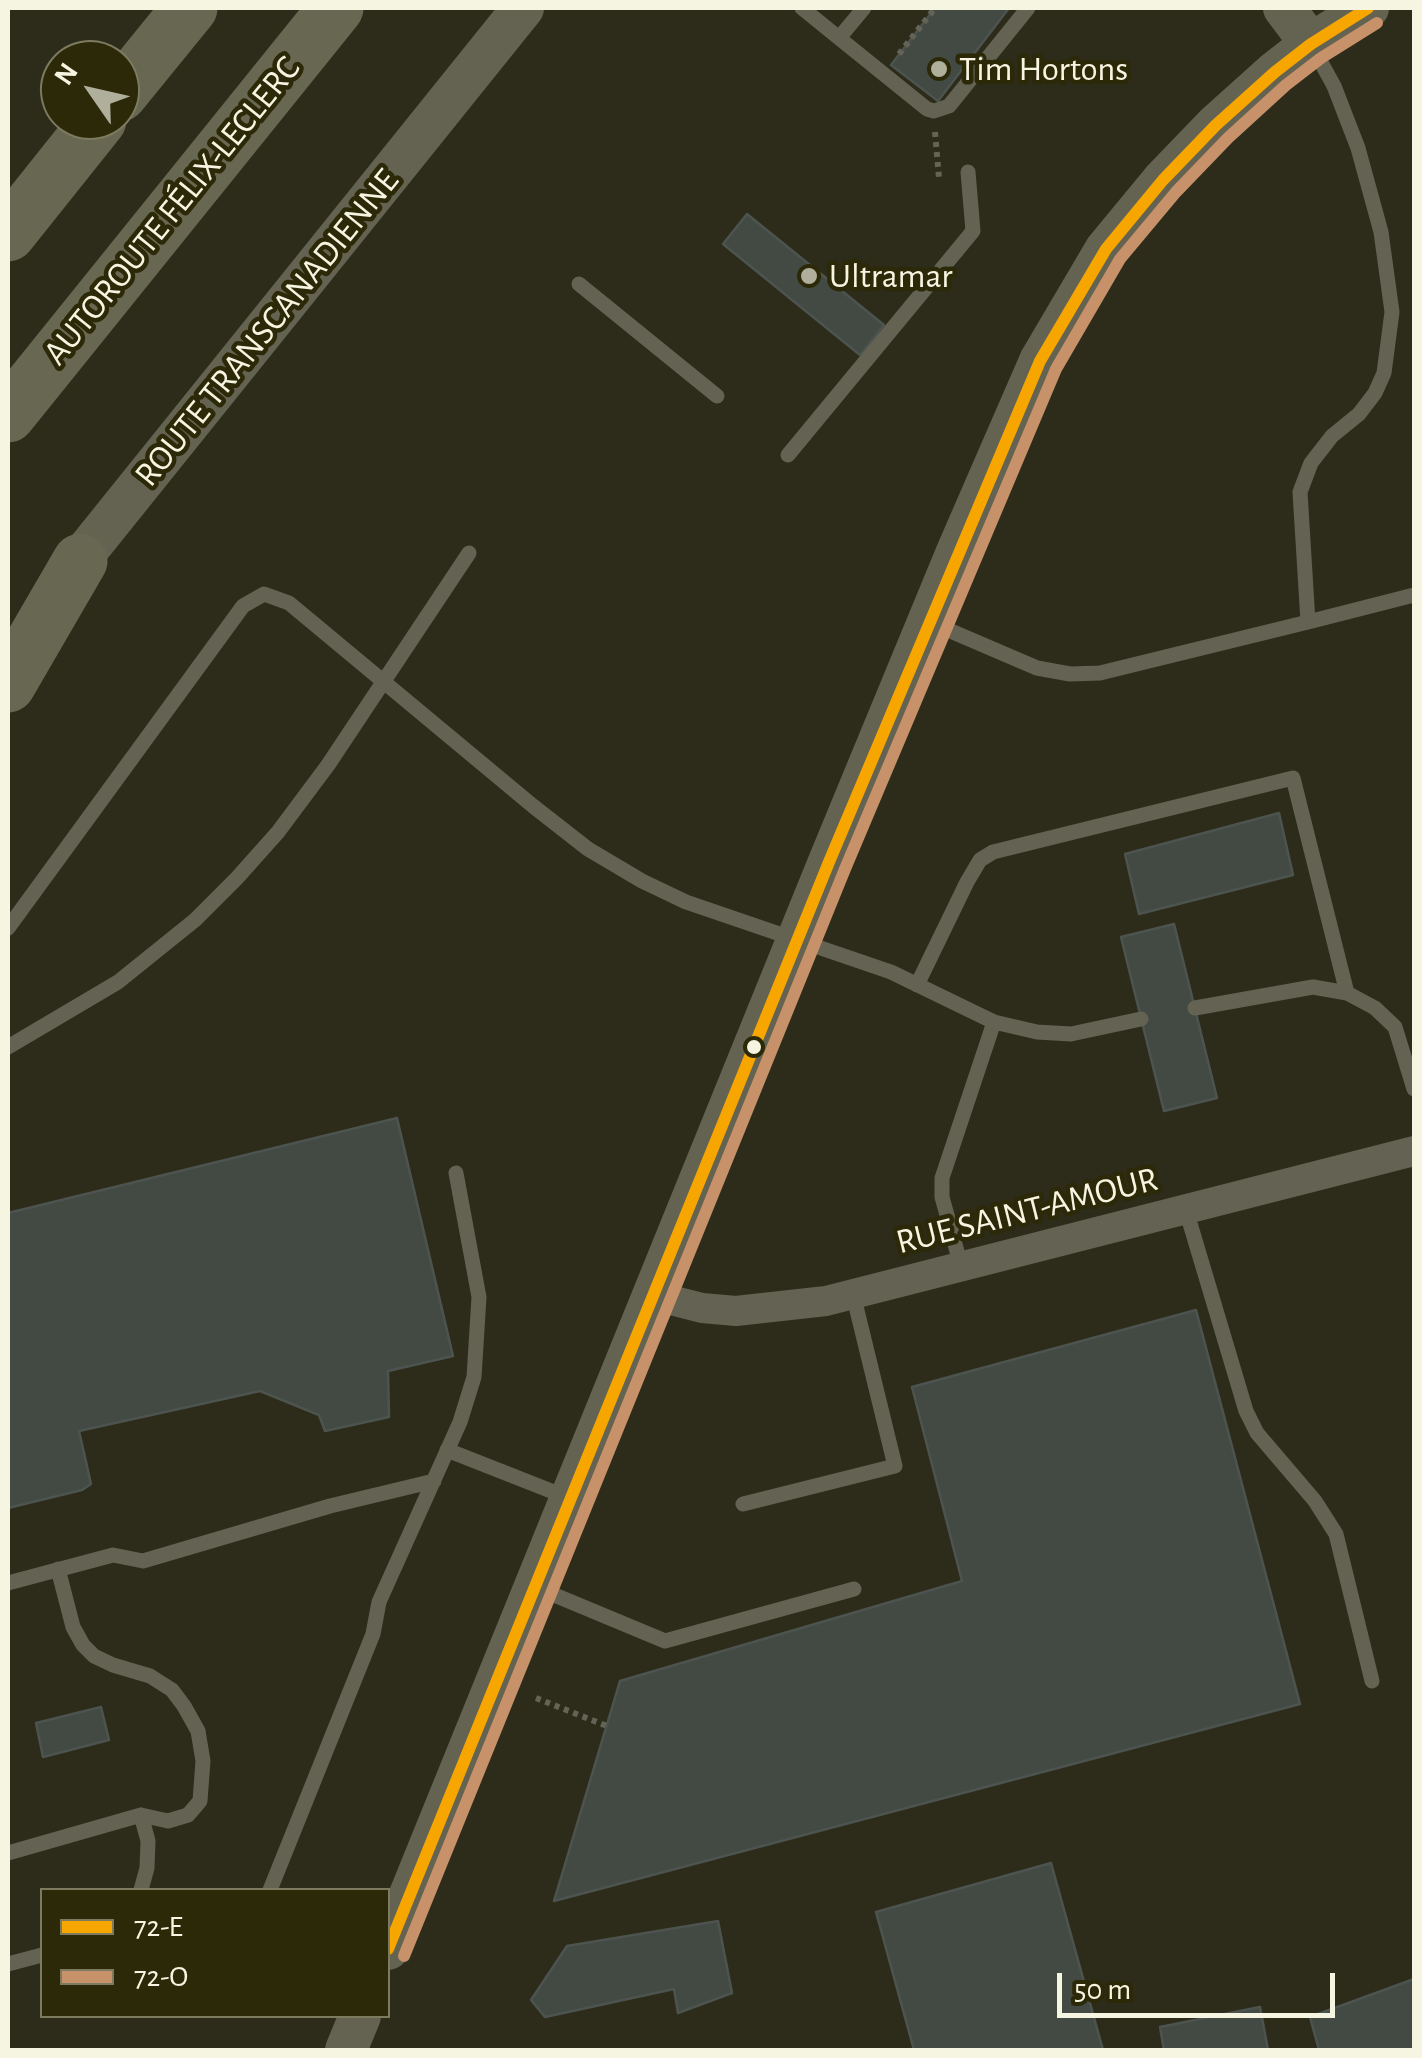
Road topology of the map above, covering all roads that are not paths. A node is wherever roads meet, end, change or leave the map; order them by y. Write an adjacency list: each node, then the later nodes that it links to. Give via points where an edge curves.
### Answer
1 (190, 8): 11 (highway)
2 (336, 8): 17 (highway, AUTOROUTE FÉLIX-LECLERC)
3 (523, 8): 20 (street, ROUTE TRANSCANADIENNE)
4 (802, 8): 9 (lane)
5 (864, 8): 9 (lane)
6 (1028, 8): 9 (lane, via 948,106 934,111)
7 (1284, 8): 10 (street)
8 (1368, 8): 10 (street)
9 (840, 38)
10 (1311, 44): 22 (street, via 1184,157 1083,283 1018,406); 23 (lane, via 1358,148 1381,232 1392,312 1375,393 1311,463 1300,492)
11 (140, 69)
12 (83, 140): 14 (highway)
13 (968, 172): 18 (lane, via 973,232)
14 (8, 234)
15 (580, 284): 16 (lane)
16 (716, 396)
17 (8, 415)
18 (788, 455)
19 (469, 554): 26 (lane)
20 (80, 561): 24 (street, ROUTE TRANSCANADIENNE); 25 (highway)
21 (1414, 595): 23 (lane)
22 (928, 621): 23 (lane, via 1037,668 1070,674 1100,673); 28 (street)
23 (1308, 622)
24 (8, 645)
25 (8, 684)
26 (383, 684): 27 (lane, via 289,603 264,594 249,600); 28 (lane, via 602,857 686,902); 34 (lane, via 278,832 195,920 118,982)
27 (8, 928)
28 (797, 941): 29 (lane); 41 (street)
29 (918, 985): 30 (lane, via 967,882 993,852 1293,778); 33 (lane)
30 (1347, 992): 31 (lane, via 1314,987); 35 (lane, via 1395,1027)
31 (1195, 1008)
32 (1141, 1019): 33 (lane, via 1071,1034)
33 (994, 1022): 39 (lane, via 942,1178)
34 (8, 1047)
35 (1414, 1089)
36 (1414, 1151): 38 (street, RUE SAINT-AMOUR)
37 (456, 1173): 42 (lane, via 475,1264 478,1338 474,1377)
38 (1186, 1210): 39 (street, RUE SAINT-AMOUR); 50 (lane, via 1246,1411 1336,1534)
39 (961, 1266): 40 (street, RUE SAINT-AMOUR)
40 (853, 1294): 41 (street, RUE SAINT-AMOUR, via 736,1310); 45 (lane, via 895,1466)
41 (655, 1296): 44 (street)
42 (447, 1450): 43 (lane); 44 (lane)
43 (434, 1481): 46 (lane, via 143,1561 112,1555); 54 (lane, via 379,1602 373,1634)
44 (572, 1499): 48 (street)
45 (743, 1504)
46 (58, 1569): 47 (lane); 51 (lane, via 72,1628 83,1645 172,1690 198,1730 200,1801 188,1815 168,1821)
47 (8, 1583)
48 (536, 1588): 49 (lane, via 665,1641); 55 (street)
49 (854, 1589)
50 (1372, 1681)
51 (141, 1816): 52 (lane); 53 (lane, via 148,1841)
52 (8, 1853)
53 (141, 1888)
54 (271, 1888)
55 (390, 1944)
56 (40, 1956): 57 (lane)
57 (8, 1964)
58 (359, 2018): 59 (street)
59 (346, 2050)

